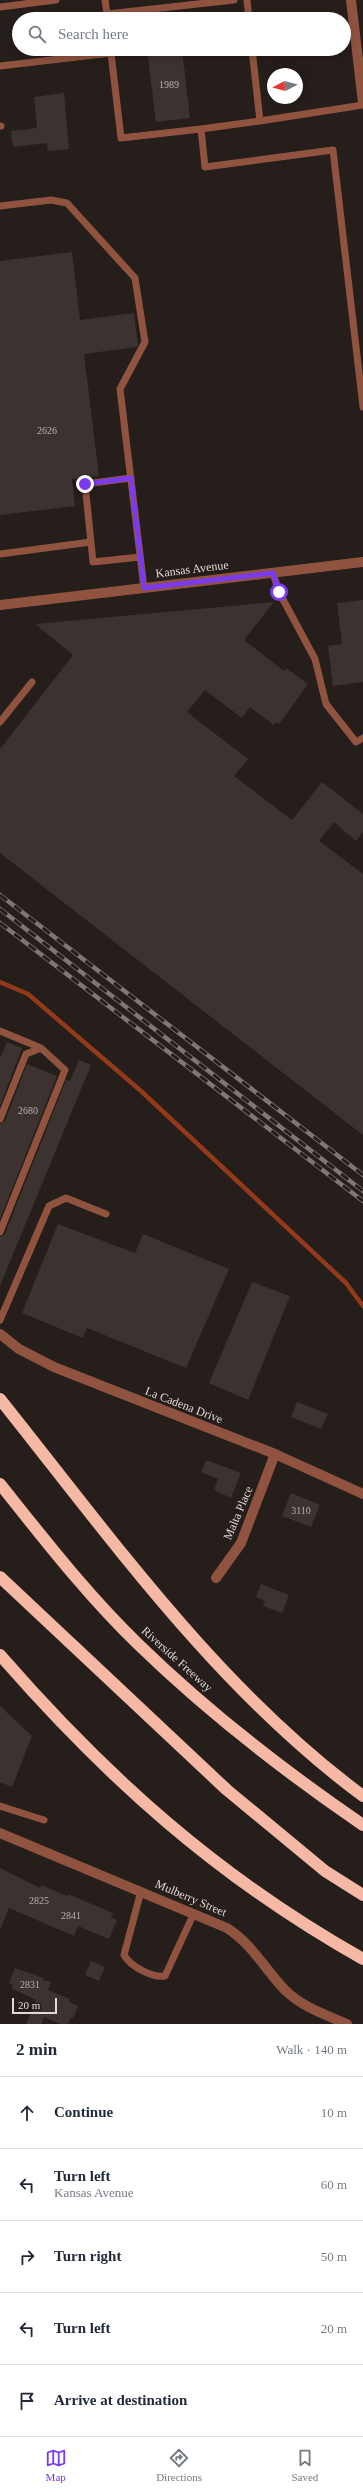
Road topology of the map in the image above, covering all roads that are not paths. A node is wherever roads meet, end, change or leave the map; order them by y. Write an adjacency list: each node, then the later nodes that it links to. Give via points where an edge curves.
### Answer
1 (56, 0): 6 (lane)
2 (105, 0): 7 (lane)
3 (234, 0): 8 (lane)
4 (247, 0): 9 (lane)
5 (351, 0): 14 (street)
6 (0, 8)
7 (106, 12)
8 (144, 12)
9 (248, 12)
10 (74, 56): 13 (lane)
11 (112, 56): 16 (lane, via 121,138)
12 (253, 56): 15 (lane)
13 (0, 66)
14 (363, 104): 15 (lane)
15 (260, 121): 16 (lane)
16 (200, 129): 18 (lane, via 205,167 333,150)
17 (0, 206): 19 (lane, via 51,200 67,203 135,278 145,342 120,388)
18 (363, 407)
19 (131, 478): 20 (lane, via 85,484); 22 (lane)
20 (91, 542): 21 (lane); 22 (lane, via 93,562)
21 (0, 554)
22 (140, 557): 25 (lane)
23 (363, 562): 24 (street, Kansas Avenue)
24 (273, 573): 25 (street, Kansas Avenue); 29 (lane, via 279,592 315,660 326,704 356,742)
25 (144, 588): 26 (street, Kansas Avenue)
26 (0, 606)
27 (32, 682): 28 (lane)
28 (0, 722)
29 (363, 738)
30 (0, 1031): 31 (lane)
31 (41, 1048): 32 (lane, via 26,1054); 34 (lane, via 65,1070)
32 (0, 1119)
33 (106, 1214): 35 (lane, via 66,1198 49,1206)
34 (0, 1232)
35 (0, 1320)
36 (0, 1334): 38 (street, La Cadena Drive, via 19,1349 54,1366)
37 (0, 1399): 44 (highway, via 137,1570 214,1659 298,1744)
38 (275, 1454): 40 (street, La Cadena Drive); 42 (street, Malta Place, via 241,1543)
39 (0, 1484): 47 (highway, Riverside Freeway, via 73,1575 138,1644 224,1720)
40 (363, 1494)
41 (0, 1578): 50 (highway, via 227,1790 325,1871)
42 (216, 1578)
43 (0, 1655): 52 (highway, via 62,1724 108,1770 182,1836 249,1888)
44 (363, 1796)
45 (0, 1806): 46 (lane)
46 (44, 1820)
47 (363, 1825)
48 (0, 1833): 49 (street, Mulberry Street)
49 (141, 1891): 51 (street, Mulberry Street); 51 (lane, via 124,1955 128,1962 158,1977 165,1976)
50 (363, 1895)
51 (194, 1912): 53 (street, Mulberry Street, via 239,1936 286,1991 302,2003)
52 (363, 1959)
53 (347, 2024)

